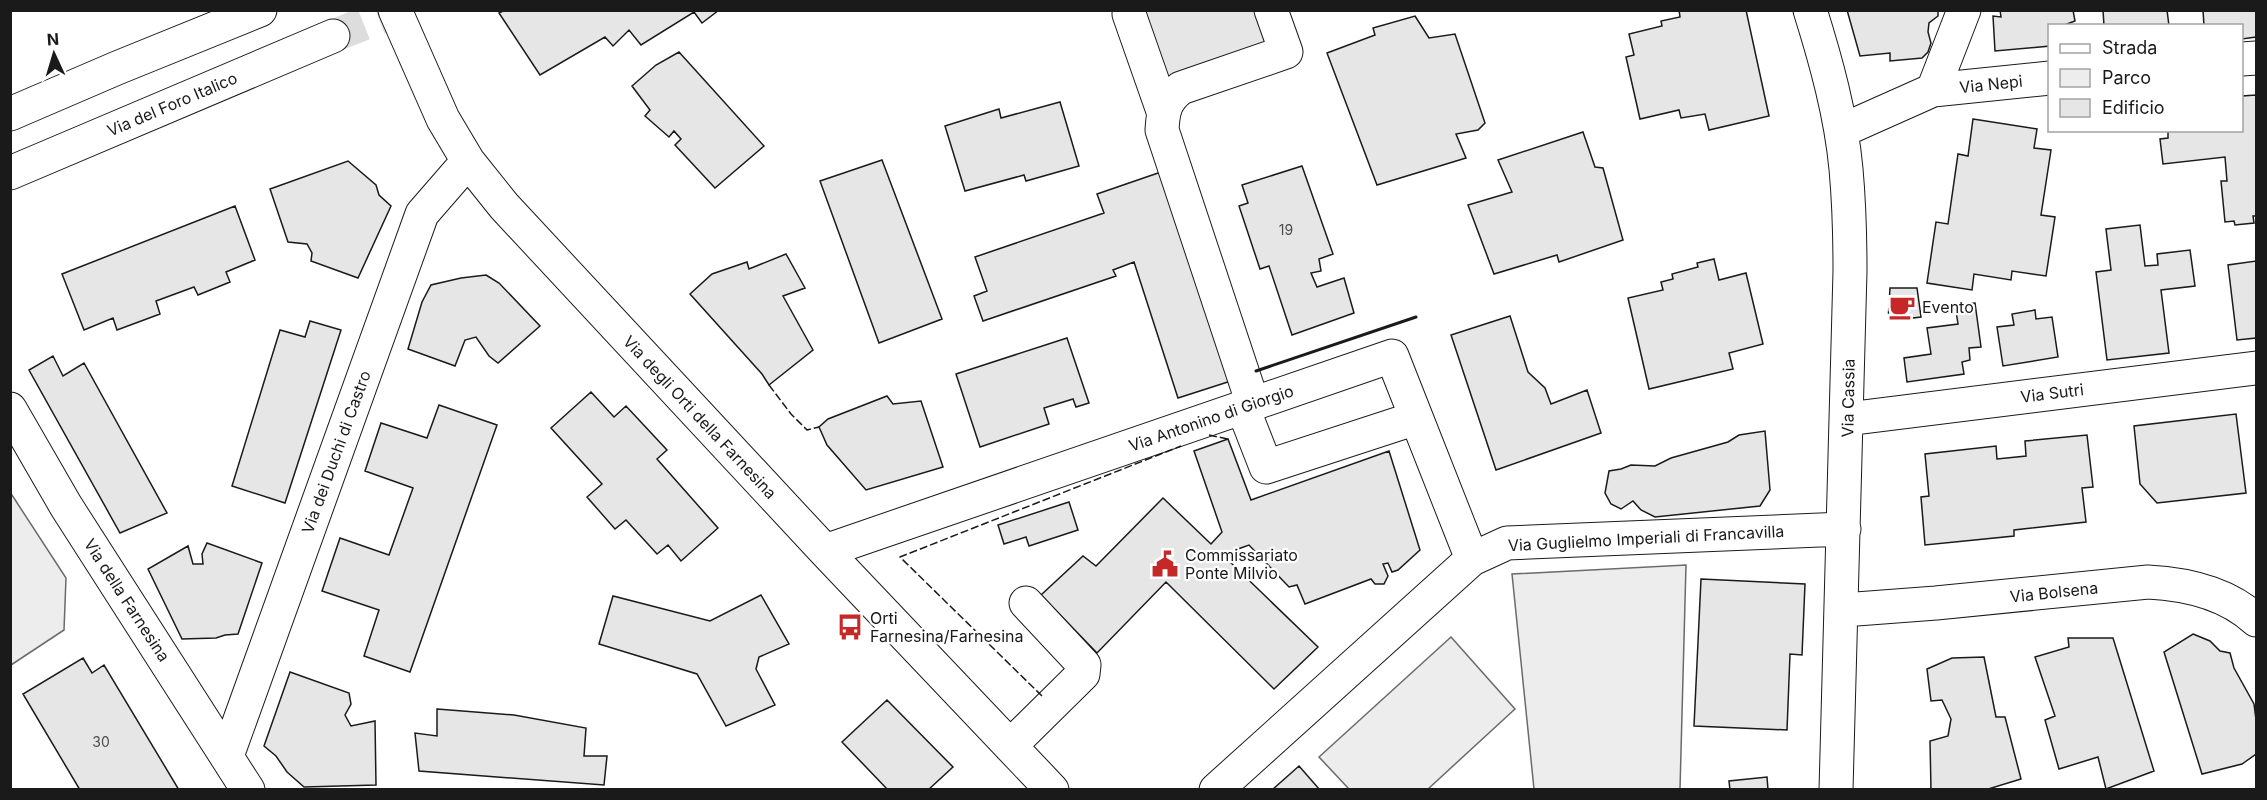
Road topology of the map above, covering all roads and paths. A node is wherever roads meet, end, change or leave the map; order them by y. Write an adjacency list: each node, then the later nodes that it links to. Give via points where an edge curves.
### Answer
1 (260, 10): 11 (main road)
2 (395, 10): 13 (main road, Via degli Orti della Farnesina, via 443,119)
3 (1271, 10): 10 (main road, via 1286,52 1181,88)
4 (1810, 10): 12 (main road, Via Cassia)
5 (1964, 10): 9 (main road)
6 (1129, 14): 10 (main road)
7 (333, 36): 14 (main road, Via del Foro Italico)
8 (2048, 78): 9 (main road, Via Nepi)
9 (1933, 90): 12 (main road, Via Nepi)
10 (1162, 111): 16 (main road, via 1162,130 1234,348)
11 (10, 114)
12 (1841, 131): 19 (main road, Via Cassia, via 1850,235)
13 (468, 161): 21 (main road, Via degli Orti della Farnesina, via 535,241); 27 (main road, Via dei Duchi di Castro, via 422,214)
14 (10, 173)
15 (2256, 368): 19 (main road, Via Sutri)
16 (1248, 406): 18 (main road, Via Antonino di Giorgio, via 1392,356); 18 (main road, via 1266,467); 21 (main road, Via Antonino di Giorgio)
17 (10, 409): 27 (main road, Via della Farnesina, via 66,506)
18 (1416, 418): 22 (main road, Via Antonino di Giorgio)
19 (1847, 418): 20 (main road, Via Cassia)
20 (1844, 529): 22 (main road, Via Guglielmo Imperiali di Francavilla, via 1519,542 1507,543); 24 (main road, Via Cassia)
21 (825, 551): 26 (main road, Via degli Orti della Farnesina)
22 (1472, 559): 30 (main road, Via Guglielmo Imperiali di Francavilla)
23 (1026, 603): 26 (main road, via 1085,669)
24 (1843, 610): 25 (main road, Via Bolsena, via 2148,582 2212,593); 31 (main road, Via Cassia)
25 (2256, 620)
26 (1010, 746): 29 (main road, Via degli Orti della Farnesina)
27 (227, 756): 28 (main road, Via della Farnesina)
28 (248, 789)
29 (1052, 789)
30 (1216, 789)
31 (1836, 789)

